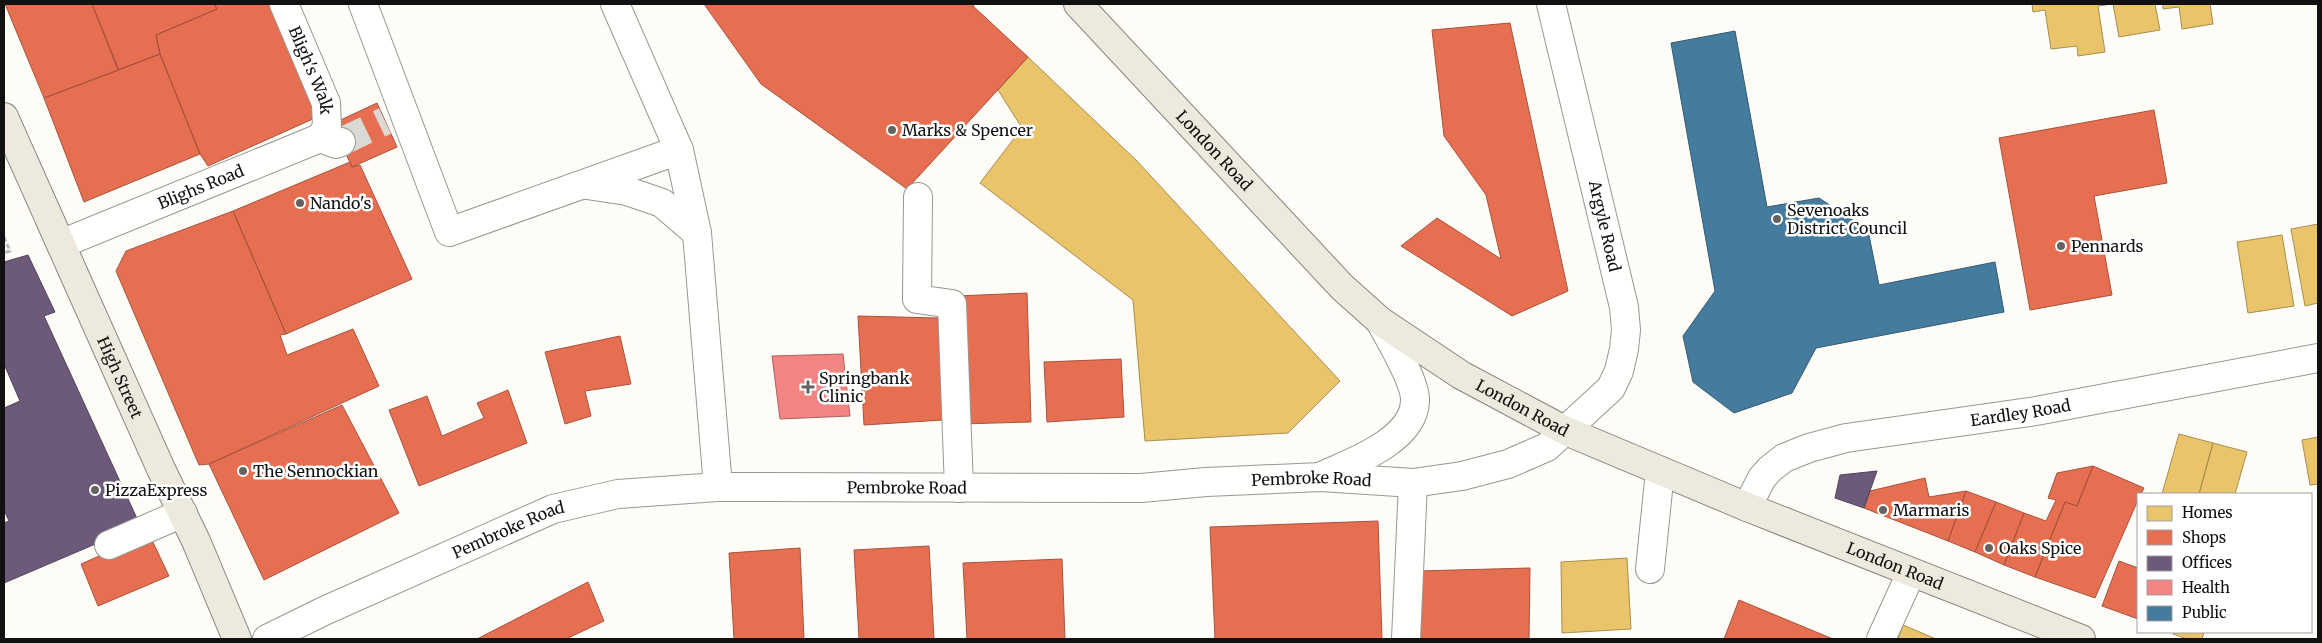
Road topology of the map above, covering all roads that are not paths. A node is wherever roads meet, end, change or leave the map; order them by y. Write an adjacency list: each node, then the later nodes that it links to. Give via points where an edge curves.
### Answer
1 (284, 4): 7 (street, Bligh's Walk, via 326,103)
2 (363, 4): 9 (street, via 395,116 449,232)
3 (615, 4): 8 (street)
4 (1078, 4): 13 (main road, London Road, via 1342,287)
5 (1551, 4): 15 (street, Argyle Road, via 1624,307 1626,330 1619,371 1611,388)
6 (4, 116): 12 (main road, High Street)
7 (330, 140): 12 (street, Blighs Road)
8 (679, 150): 9 (street); 11 (street)
9 (582, 185): 11 (street, via 627,191 662,203)
10 (918, 197): 20 (street, via 917,299 952,304)
11 (696, 233): 19 (street)
12 (61, 244): 22 (main road, High Street)
13 (1380, 321): 15 (main road, London Road, via 1461,375); 17 (street, via 1412,385 1415,402 1408,422 1374,453)
14 (2318, 358): 21 (street, Eardley Road, via 2036,411 1846,438 1784,458 1762,478)
15 (1566, 431): 16 (main road, London Road); 18 (street, Pembroke Road, via 1547,447 1508,464 1462,476)
16 (1660, 471): 21 (main road, London Road); 24 (street)
17 (1321, 477): 18 (street, Pembroke Road); 20 (street, Pembroke Road, via 1141,488)
18 (1412, 483): 28 (street)
19 (718, 487): 20 (street, Pembroke Road); 27 (street, Pembroke Road, via 618,494 553,509)
20 (959, 488)
21 (1747, 507): 25 (main road, London Road)
22 (183, 513): 23 (street); 26 (main road, High Street)
23 (109, 545)
24 (1650, 570)
25 (1911, 573): 29 (street); 30 (main road, London Road)
26 (236, 639)
27 (266, 639)
28 (1406, 639)
29 (1882, 639)
30 (2081, 639)

